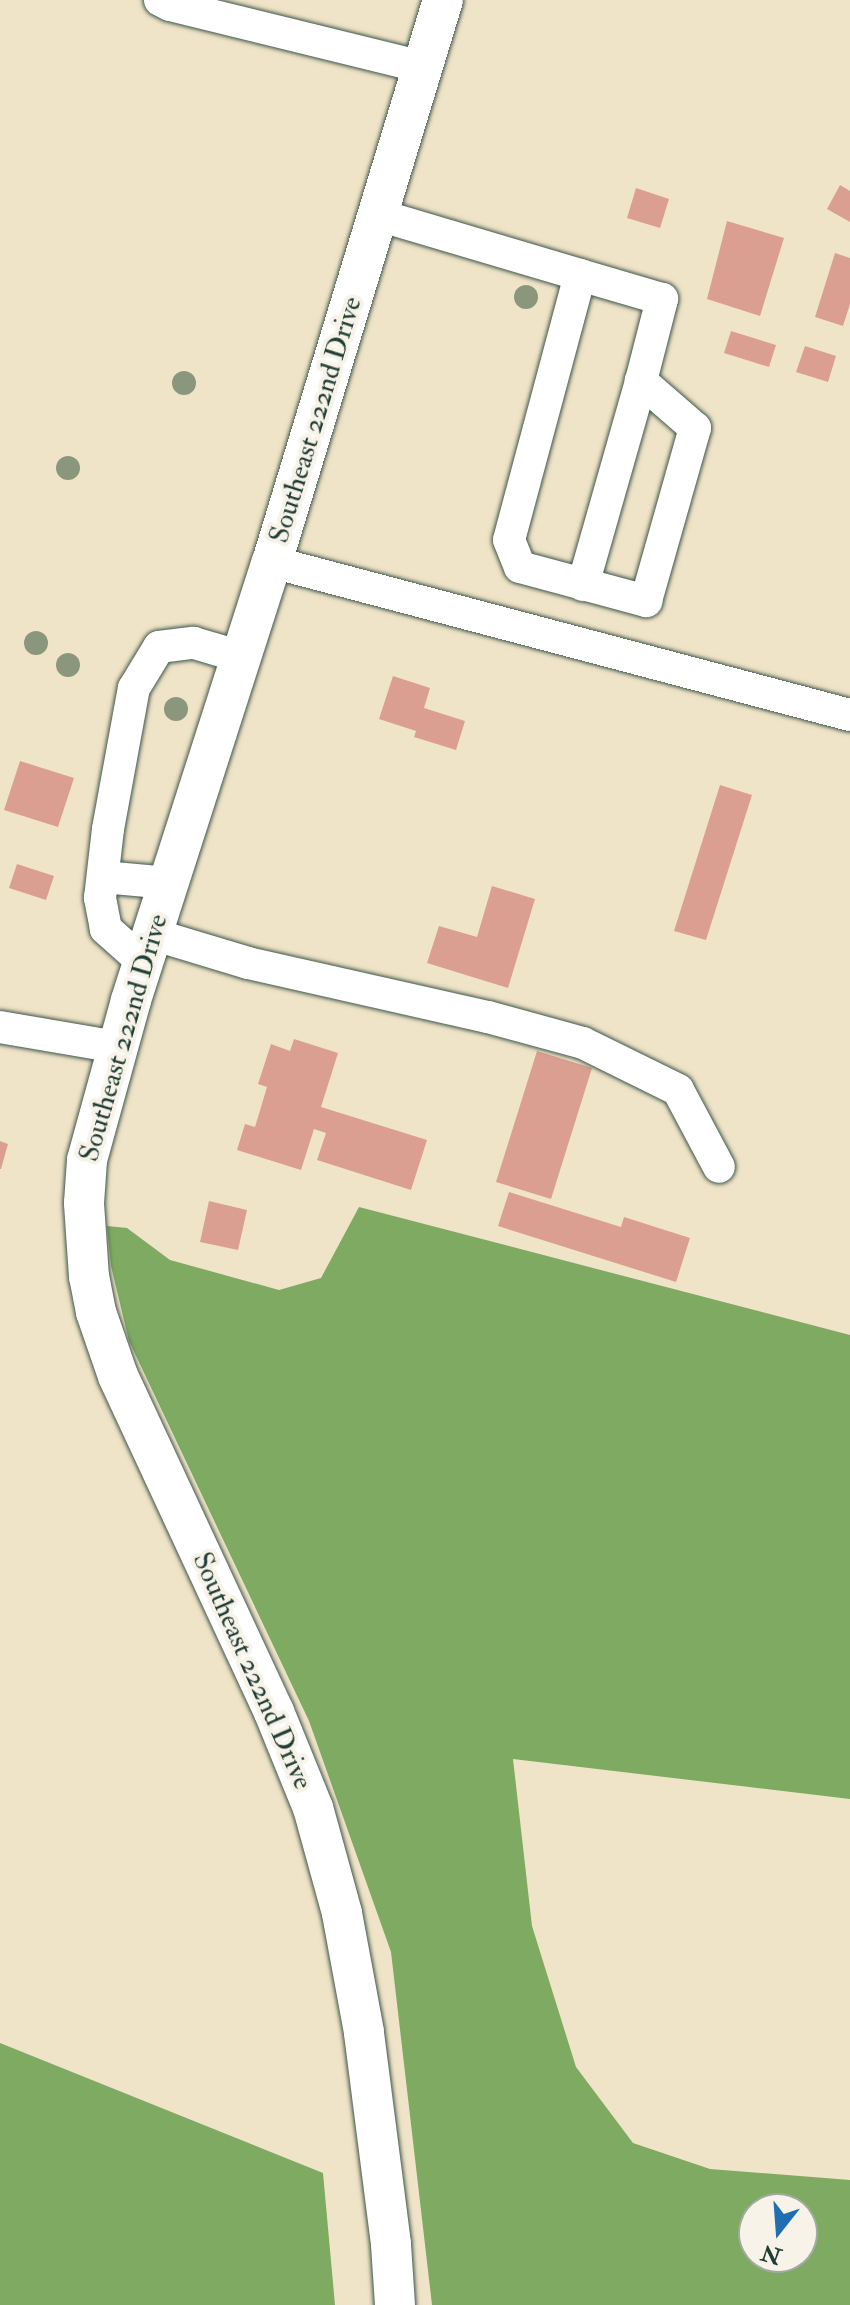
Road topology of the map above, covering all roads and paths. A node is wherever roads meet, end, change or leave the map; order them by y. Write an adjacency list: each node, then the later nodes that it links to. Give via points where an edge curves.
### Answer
1 (160, 0): 3 (lane)
2 (443, 0): 3 (main road, Southeast 222nd Drive)
3 (423, 67): 4 (main road, Southeast 222nd Drive)
4 (378, 215): 5 (lane); 7 (main road, Southeast 222nd Drive)
5 (580, 275): 6 (lane, via 662,299); 8 (lane, via 509,540 520,567)
6 (641, 381): 8 (lane); 8 (lane, via 695,428 646,601)
7 (272, 562): 9 (main road, Southeast 222nd Drive); 10 (lane)
8 (583, 585)
9 (242, 657): 11 (lane, via 194,643 159,647 134,688); 12 (main road, Southeast 222nd Drive)
10 (850, 715)
11 (103, 877): 12 (lane); 13 (lane, via 100,898 106,929)
12 (169, 883): 13 (main road, Southeast 222nd Drive)
13 (148, 948): 15 (main road, Southeast 222nd Drive); 16 (lane, via 248,963 583,1043 678,1090)
14 (0, 1027): 15 (lane)
15 (117, 1047): 17 (main road, Southeast 222nd Drive, via 87,1160 85,1244 96,1312 118,1376 313,1808 342,1913 364,2032)
16 (719, 1167)
17 (395, 2305)

